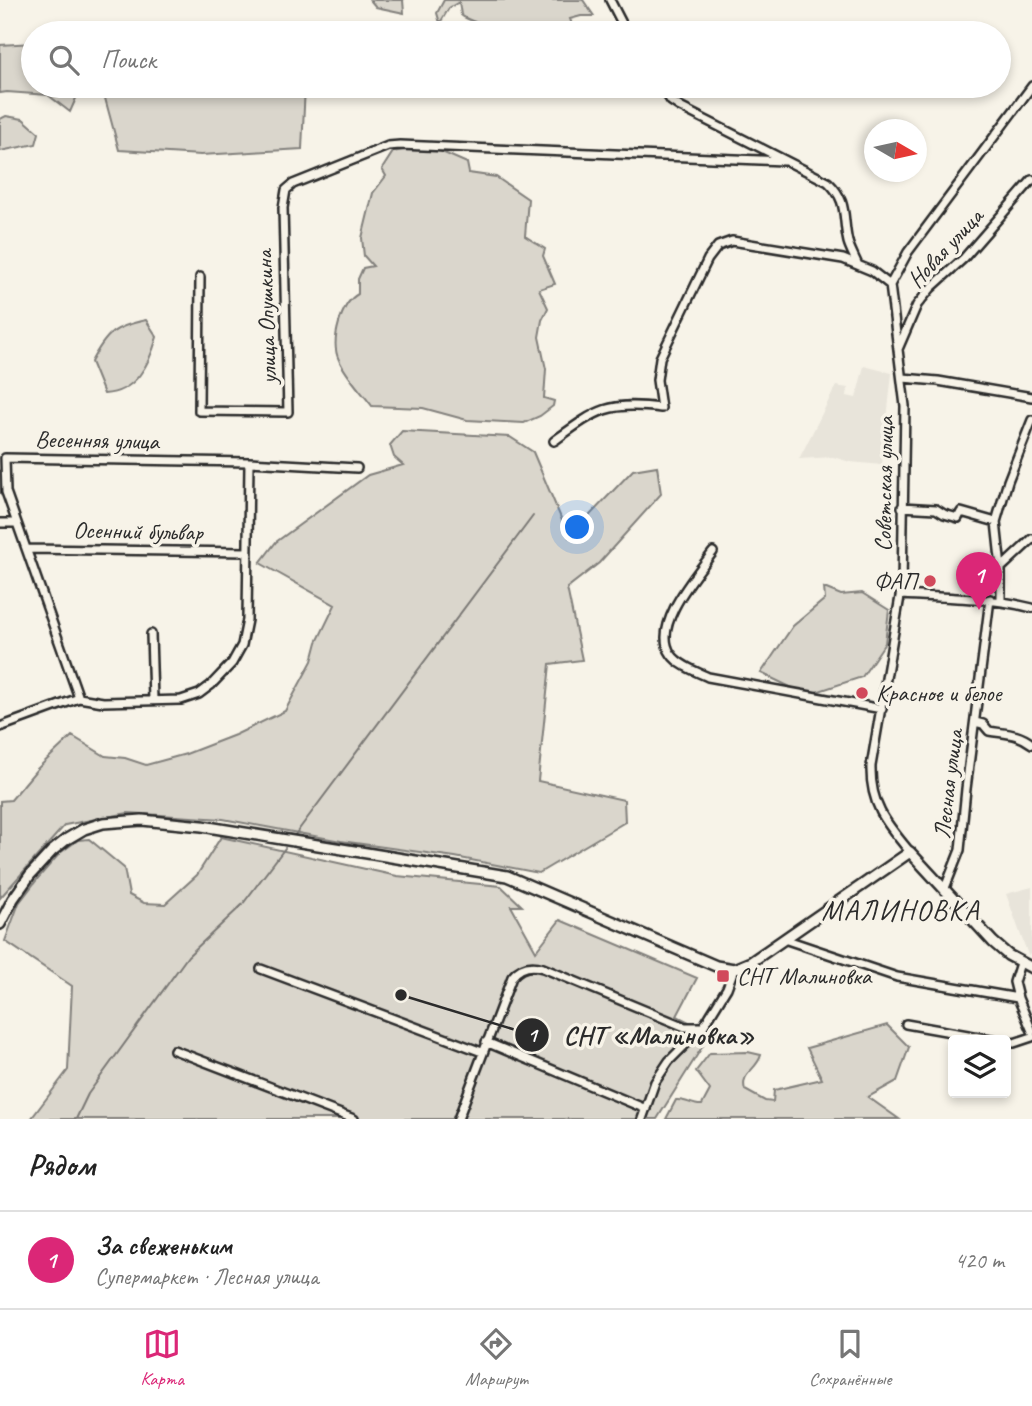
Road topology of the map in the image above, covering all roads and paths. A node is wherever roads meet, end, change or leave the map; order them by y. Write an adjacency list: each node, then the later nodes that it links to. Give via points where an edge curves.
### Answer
1 (610, 0): 2 (street)
2 (621, 21)
3 (1032, 86): 9 (street, via 908,252)
4 (669, 98): 5 (street)
5 (784, 161): 7 (street, via 838,191 848,243); 8 (street, улица Опушкина, via 400,145 293,184 284,196 283,221 288,412 199,411)
6 (1032, 180): 10 (street, Новая улица, via 917,305)
7 (857, 263): 9 (street); 14 (street, via 732,241 718,246 660,358 661,408 610,407)
8 (200, 278)
9 (890, 285): 10 (street, Советская улица)
10 (898, 350): 11 (street, Советская улица)
11 (903, 377): 12 (street); 17 (street, Советская улица)
12 (1032, 397)
13 (1032, 420): 18 (street)
14 (554, 441)
15 (250, 462): 16 (street, Весенняя улица); 20 (street, Весенняя улица, via 5,458 6,492); 23 (street)
16 (357, 468)
17 (902, 507): 18 (street, via 936,509 958,518 961,512); 26 (street, Советская улица)
18 (996, 522): 25 (street)
19 (0, 523): 20 (street)
20 (16, 523): 22 (street, Весенняя улица)
21 (1032, 539): 25 (street)
22 (28, 549): 23 (street, Осенний бульвар); 31 (street, Весенняя улица)
23 (247, 552): 32 (street, via 247,620 242,645 232,663 199,694)
24 (713, 552): 33 (street, via 665,628 671,656 708,677)
25 (1001, 568): 28 (street)
26 (902, 595): 27 (street); 33 (street, Советская улица)
27 (990, 599): 28 (street); 34 (street, Лесная улица)
28 (1002, 600): 29 (street)
29 (1032, 608)
30 (151, 634): 32 (street)
31 (79, 698): 32 (street); 35 (street)
32 (153, 700)
33 (882, 709): 37 (street, Советская улица, via 871,766 873,796 884,821)
34 (975, 722): 36 (street, via 989,731 1024,737); 38 (street, Лесная улица, via 960,850)
35 (0, 727)
36 (1032, 744)
37 (910, 852): 38 (street); 40 (street)
38 (945, 888): 41 (street, via 993,942)
39 (0, 924): 44 (street, via 30,875 66,839 93,826 142,820 507,876 716,966)
40 (784, 939): 44 (street); 45 (street, via 897,976)
41 (1020, 963): 42 (street); 45 (street, via 1014,982)
42 (1032, 968)
43 (261, 969): 54 (street)
44 (734, 969): 47 (street)
45 (1018, 998): 48 (street)
46 (906, 1024): 49 (street)
47 (703, 1027): 51 (street, via 675,1024 532,965 512,977); 55 (street, via 668,1061)
48 (1032, 1031)
49 (968, 1035)
50 (1032, 1037): 52 (street)
51 (486, 1042): 54 (street); 55 (street)
52 (1011, 1043)
53 (174, 1050): 56 (street)
54 (482, 1052): 57 (street)
55 (646, 1109): 58 (street)
56 (354, 1119)
57 (458, 1119)
58 (642, 1119)

